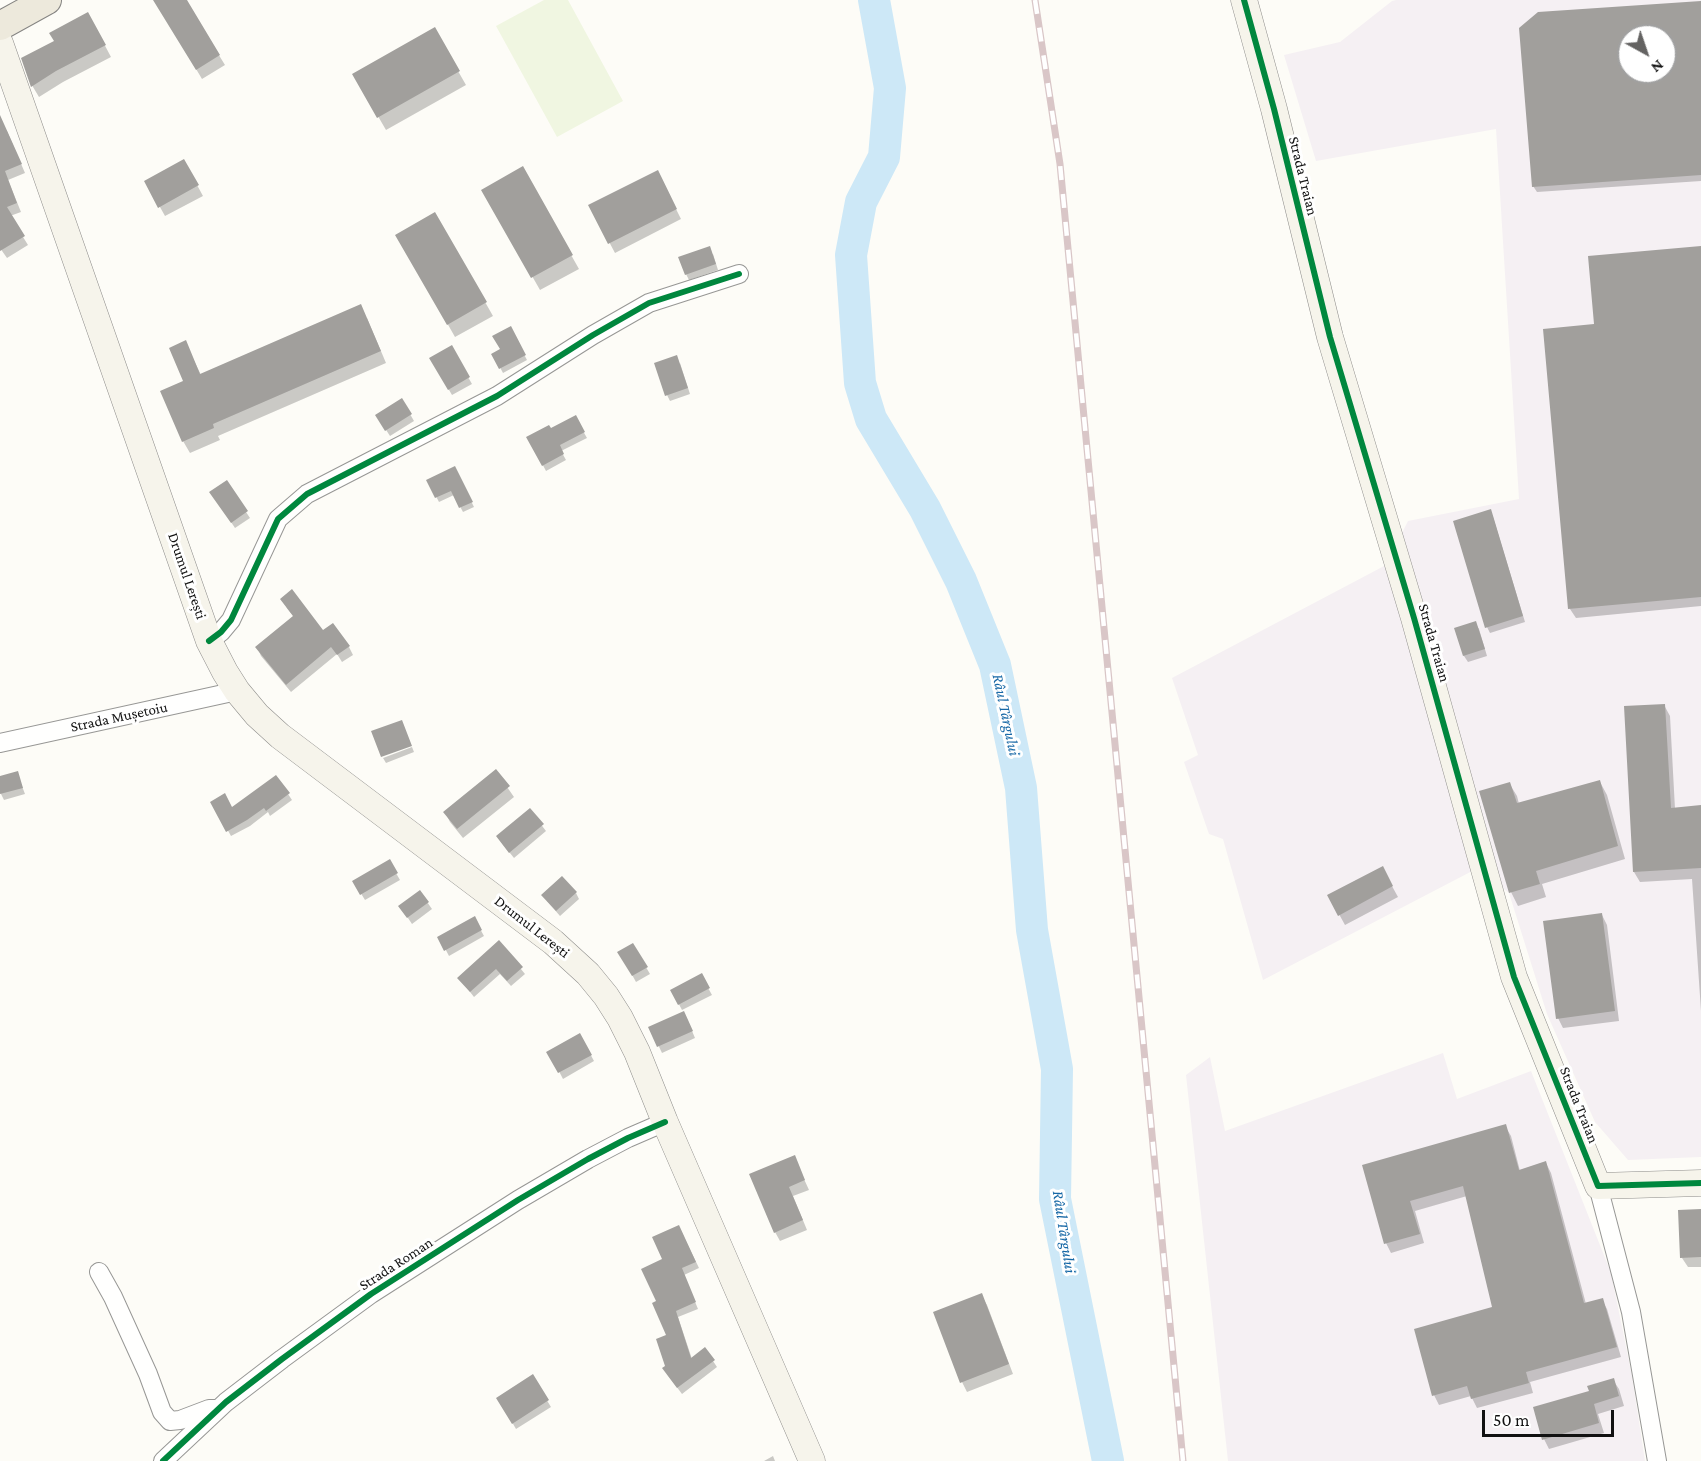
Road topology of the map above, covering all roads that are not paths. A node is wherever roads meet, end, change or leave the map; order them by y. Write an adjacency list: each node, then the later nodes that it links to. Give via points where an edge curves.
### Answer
1 (47, 0): 3 (main road)
2 (1244, 0): 12 (main road, Strada Traian, via 1329,337 1414,618 1514,977)
3 (0, 26)
4 (0, 43): 5 (main road, Drumul Lerești)
5 (5, 75): 7 (main road, Drumul Lerești)
6 (739, 274): 7 (street, via 649,303 497,396 308,494 278,519 231,620)
7 (209, 641): 8 (main road, Drumul Lerești)
8 (237, 691): 9 (street, Strada Mușetoiu); 10 (main road, Drumul Lerești, via 257,716 298,751 519,915 588,974 620,1018)
9 (0, 743)
10 (665, 1122): 14 (street, Strada Roman, via 628,1138 518,1200 371,1294); 16 (main road, Drumul Lerești)
11 (1701, 1183): 12 (main road)
12 (1598, 1186): 17 (street, Strada Traian, via 1631,1312)
13 (99, 1272): 14 (street, via 162,1412 170,1421)
14 (218, 1409): 15 (street, Strada Roman)
15 (163, 1461)
16 (812, 1461)
17 (1657, 1461)

